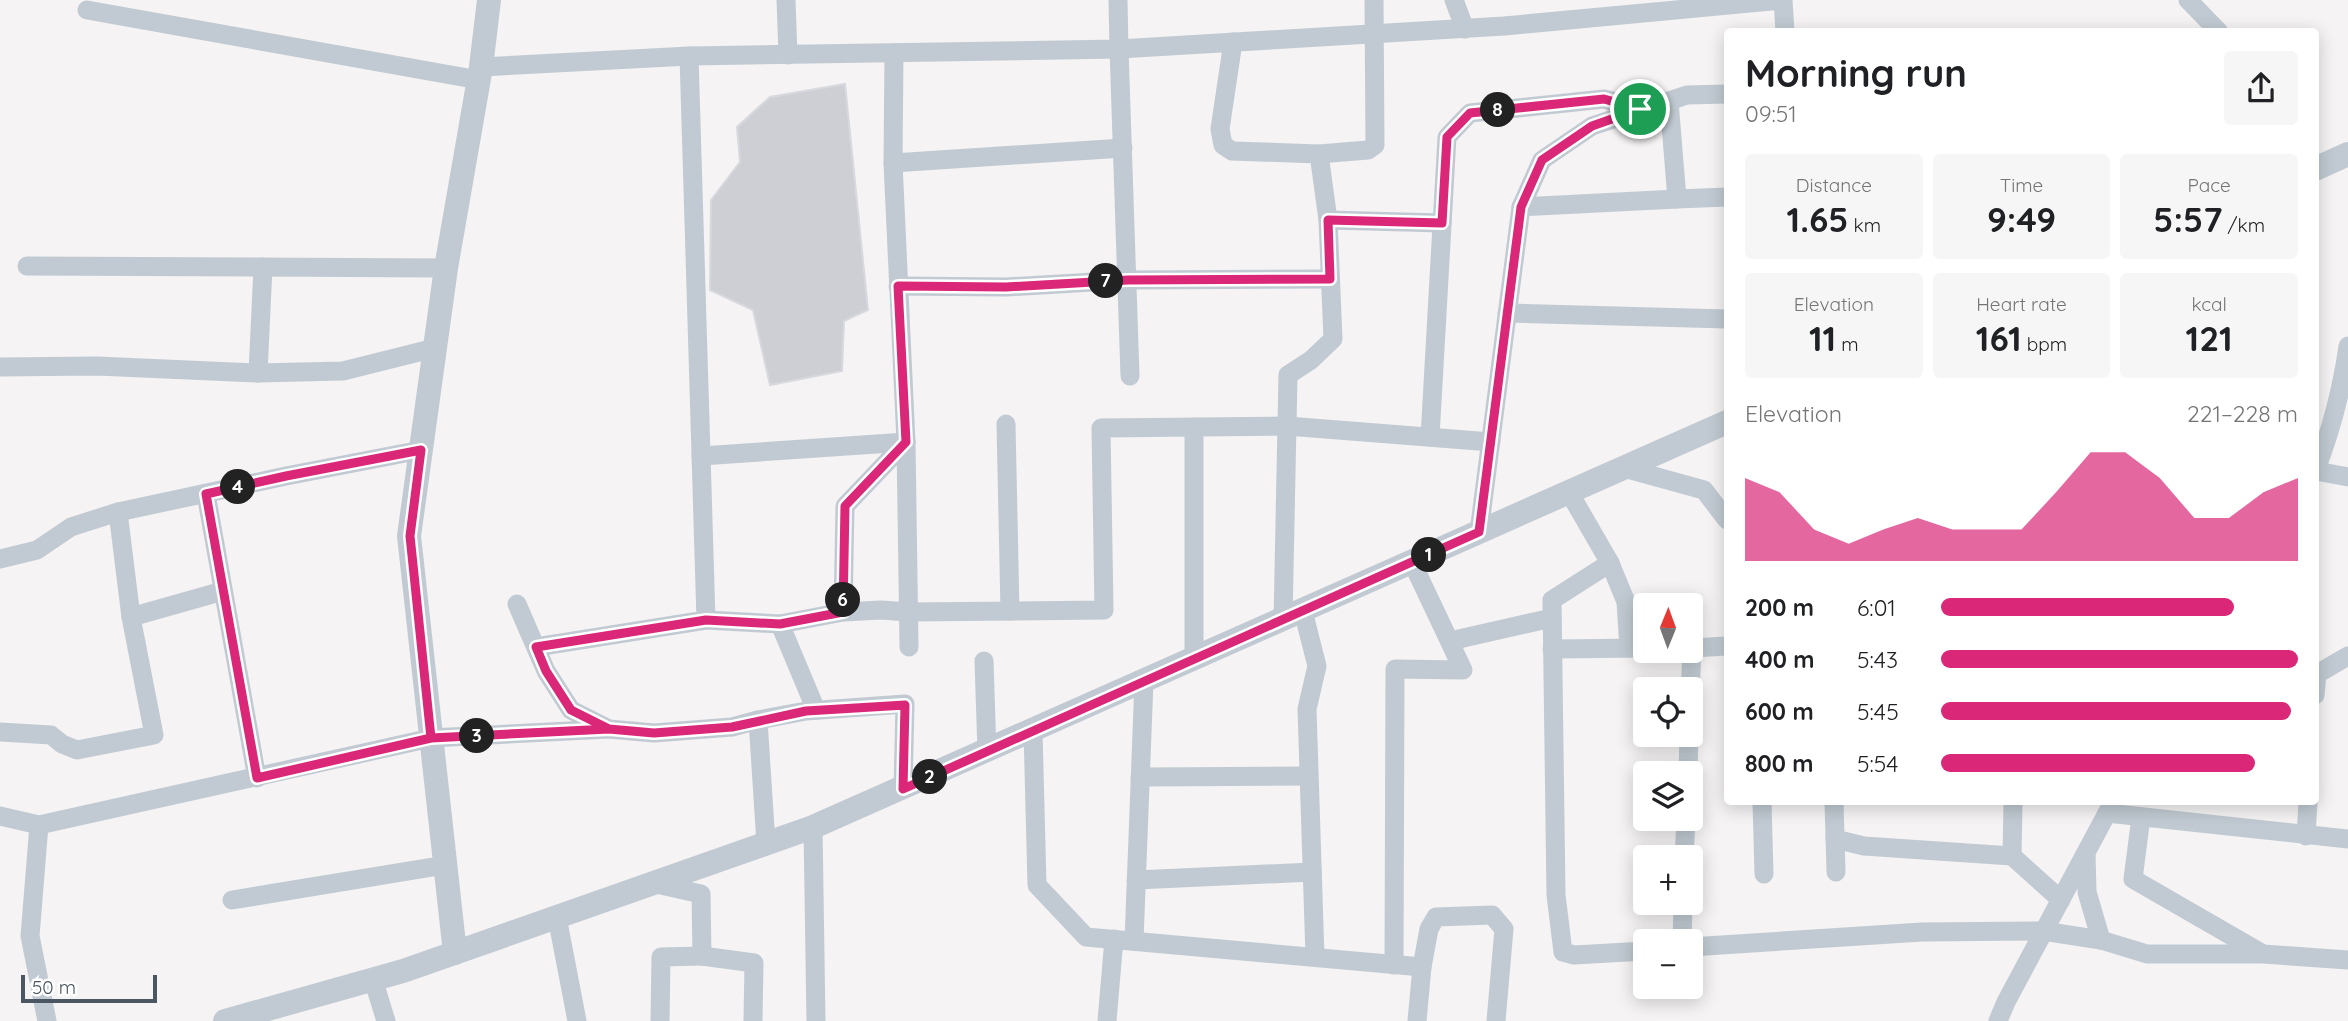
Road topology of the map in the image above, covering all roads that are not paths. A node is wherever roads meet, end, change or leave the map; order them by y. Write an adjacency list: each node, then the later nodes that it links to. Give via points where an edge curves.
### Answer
1 (489, 0): 18 (street)
2 (786, 0): 16 (street)
3 (1118, 0): 14 (street)
4 (1374, 0): 12 (street)
5 (1454, 0): 11 (street)
6 (1783, 0): 9 (street); 11 (street)
7 (2188, 0): 10 (street)
8 (87, 10): 18 (street)
9 (1785, 28)
10 (2215, 28)
11 (1465, 29): 12 (street)
12 (1374, 34): 13 (street); 23 (street, via 1375,145 1367,150)
13 (1233, 42): 14 (street); 23 (street, via 1220,129 1223,145 1232,151)
14 (1119, 49): 15 (street); 22 (street)
15 (894, 53): 16 (street); 25 (street)
16 (788, 55): 17 (street)
17 (689, 56): 18 (street); 53 (street)
18 (480, 74): 34 (street)
19 (1724, 94): 20 (street, via 1687,95)
20 (1669, 101): 21 (street); 28 (street)
21 (1640, 109): 29 (street, via 1592,126 1542,160); 31 (street, via 1604,99 1470,113 1447,137)
22 (1123, 148): 25 (street); 36 (street)
23 (1319, 154): 30 (street)
24 (2348, 154): 26 (street)
25 (893, 163): 37 (street)
26 (2319, 167)
27 (1724, 197): 28 (street)
28 (1677, 199): 29 (street)
29 (1521, 207): 38 (street)
30 (1328, 220): 31 (street); 35 (street)
31 (1442, 223): 49 (street)
32 (27, 267): 33 (street)
33 (263, 267): 34 (street); 43 (street)
34 (446, 268): 40 (street)
35 (1330, 279): 36 (street); 47 (street, via 1334,340 1288,375)
36 (1128, 280): 37 (street, via 1006,287); 44 (street)
37 (898, 286): 50 (street)
38 (1507, 313): 39 (street); 51 (street)
39 (1724, 319)
40 (435, 348): 43 (street, via 343,371); 52 (street)
41 (2348, 352): 54 (street)
42 (0, 367): 43 (street)
43 (258, 373)
44 (1130, 376)
45 (1724, 423): 55 (street)
46 (1006, 424): 68 (street)
47 (1287, 426): 48 (street); 49 (street); 71 (street)
48 (1194, 427): 68 (street, via 1101,428 1104,610); 85 (street)
49 (1430, 438): 51 (street)
50 (906, 442): 53 (street); 69 (street, via 845,506); 70 (street)
51 (1491, 442): 62 (street)
52 (421, 450): 59 (street); 94 (street, via 410,536)
53 (701, 457): 74 (street)
54 (2319, 462)
55 (1624, 468): 58 (street); 61 (street, via 1704,490)
56 (2319, 472): 57 (street)
57 (2348, 477)
58 (1569, 492): 62 (street); 65 (street)
59 (206, 494): 60 (street); 66 (street)
60 (118, 512): 63 (street, via 71,527 37,550); 72 (street)
61 (1724, 516)
62 (1479, 532): 64 (street)
63 (0, 559)
64 (1412, 562): 71 (street); 77 (street)
65 (1610, 563): 73 (street, via 1552,600); 76 (street)
66 (223, 591): 72 (street); 98 (street)
67 (517, 604): 80 (street)
68 (1010, 611): 70 (street)
69 (843, 612): 70 (street); 75 (street)
70 (908, 612): 78 (street)
71 (1293, 615): 85 (street); 97 (street, via 1317,666 1307,709)
72 (131, 617): 93 (street, via 154,735 77,750 51,735)
73 (1552, 618): 77 (street); 83 (street)
74 (706, 620): 75 (street); 80 (street)
75 (780, 624): 89 (street)
76 (1633, 631)
77 (1450, 640): 134 (street, via 1463,670 1395,669)
78 (909, 646)
79 (1724, 646): 81 (street)
80 (536, 647): 91 (street, via 571,710)
81 (1703, 647)
82 (1633, 648): 83 (street)
83 (1552, 649): 128 (street, via 1556,895 1563,952)
84 (2348, 656): 87 (street)
85 (1194, 659): 88 (street)
86 (984, 662): 95 (street)
87 (2319, 673)
88 (1144, 681): 92 (street); 96 (street)
89 (816, 710): 90 (street); 99 (street, via 905,705)
90 (758, 720): 91 (street, via 732,727 654,733); 112 (street)
91 (609, 729): 94 (street)
92 (1033, 731): 95 (street); 125 (street, via 1037,885 1086,937)
93 (0, 732)
94 (431, 738): 98 (street); 115 (street)
95 (987, 751): 99 (street)
96 (1140, 776): 97 (street); 119 (street)
97 (1308, 776): 116 (street)
98 (257, 778): 107 (street)
99 (903, 789): 108 (street)
100 (1762, 805): 118 (street)
101 (1834, 805): 110 (street)
102 (2013, 805): 114 (street)
103 (2308, 805): 109 (street)
104 (2110, 807): 106 (street); 113 (street)
105 (0, 816): 107 (street)
106 (2141, 817): 109 (street); 130 (street, via 2133,879)
107 (39, 825): 137 (street, via 30,936)
108 (813, 827): 112 (street); 143 (street)
109 (2306, 836): 111 (street)
110 (1835, 839): 114 (street, via 1864,846); 117 (street)
111 (2348, 839)
112 (766, 844): 120 (street)
113 (2086, 853): 122 (street); 126 (street, via 2087,892)
114 (2012, 856): 122 (street)
115 (445, 865): 121 (street); 129 (street)
116 (1312, 872): 119 (street); 132 (street)
117 (1836, 872)
118 (1765, 874)
119 (1136, 880): 125 (street)
120 (652, 883): 123 (street); 131 (street, via 701,894)
121 (232, 900)
122 (2061, 900): 124 (street)
123 (557, 917): 129 (street); 140 (street)
124 (2043, 931): 126 (street); 127 (street, via 1922,932); 147 (street)
125 (1124, 940): 132 (street); 144 (street)
126 (2101, 940): 130 (street, via 2147,954)
127 (1703, 946)
128 (1633, 951)
129 (455, 953): 136 (street)
130 (2263, 954): 133 (street)
131 (702, 956): 141 (street, via 661,957); 142 (street, via 754,963)
132 (1315, 957): 134 (street)
133 (2348, 960)
134 (1394, 965): 135 (street)
135 (1422, 967): 145 (street); 146 (street, via 1429,929 1436,917 1492,915 1504,929)
136 (373, 979): 138 (street); 139 (street)
137 (47, 1021)
138 (225, 1021)
139 (386, 1021)
140 (577, 1021)
141 (660, 1021)
142 (753, 1021)
143 (816, 1021)
144 (1107, 1021)
145 (1418, 1021)
146 (1496, 1021)
147 (1998, 1021)

